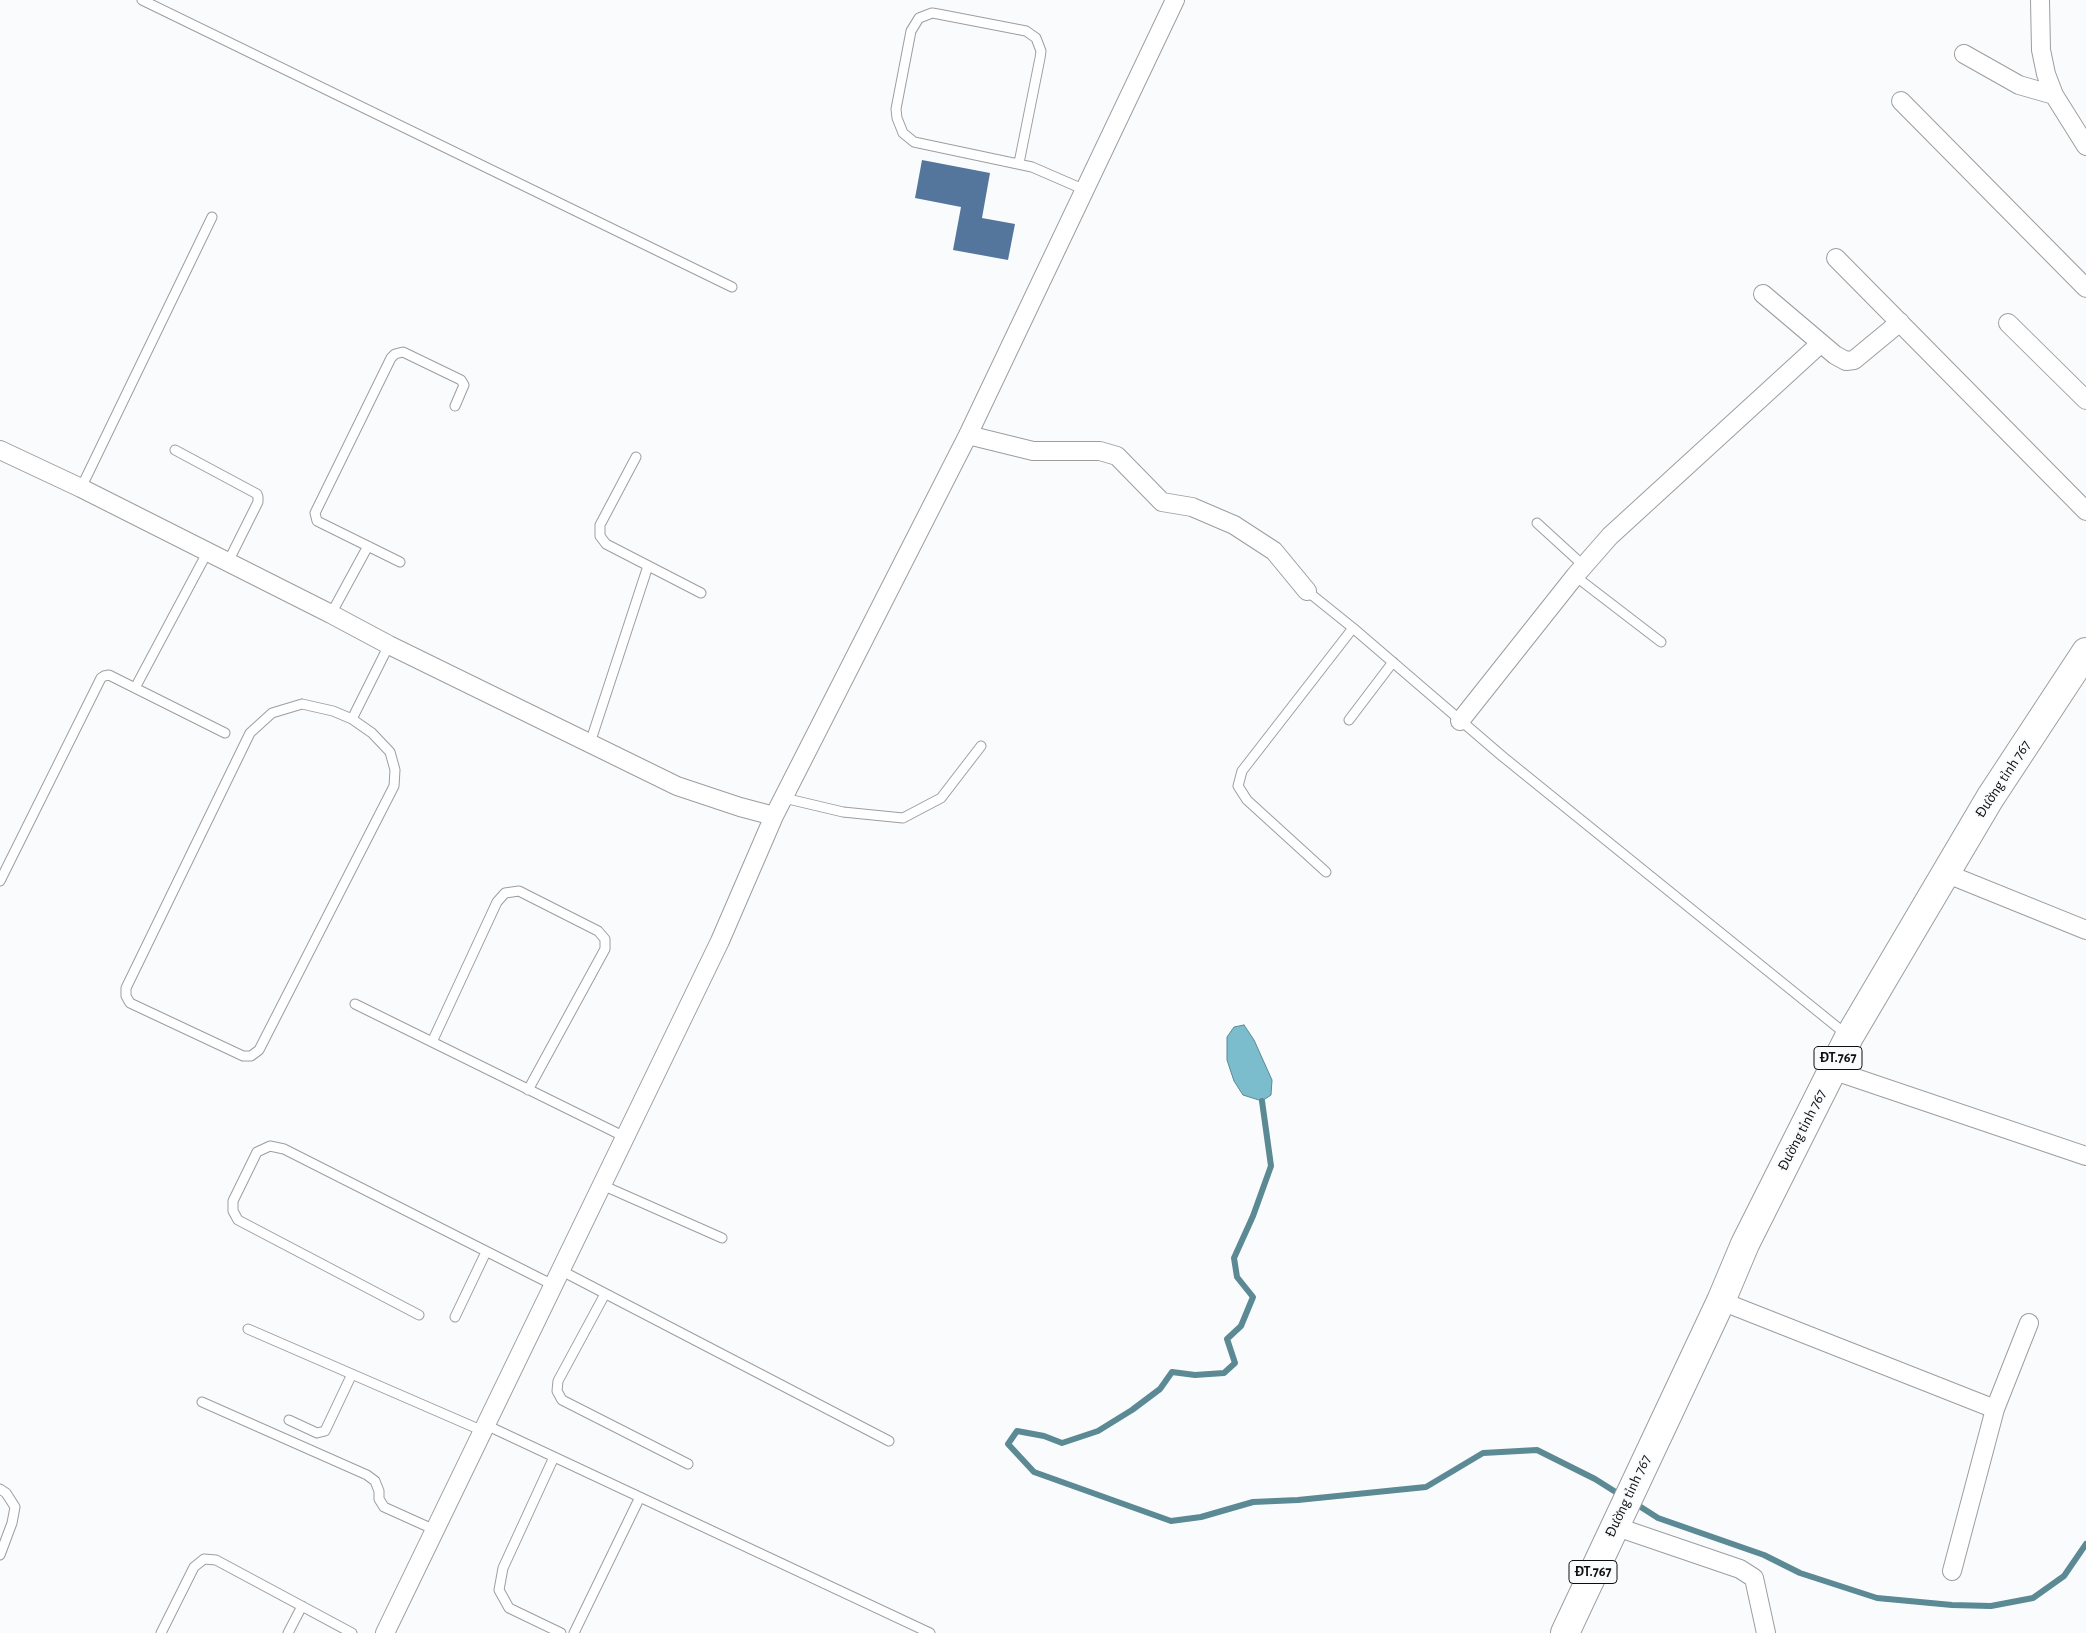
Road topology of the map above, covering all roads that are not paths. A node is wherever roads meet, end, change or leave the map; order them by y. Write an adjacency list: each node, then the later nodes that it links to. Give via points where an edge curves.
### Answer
1 (142, 0): 12 (lane)
2 (1175, 0): 9 (street)
3 (2040, 0): 5 (street, via 2041,50)
4 (1964, 54): 5 (street, via 2019,85)
5 (2054, 95): 7 (street)
6 (1901, 101): 13 (street)
7 (2083, 137)
8 (1019, 162): 8 (lane, via 1040,58 1041,50 1036,38 1026,31 938,14 919,18 911,31 896,109 899,127 914,142); 9 (lane)
9 (1085, 190): 20 (street)
10 (212, 217): 24 (lane)
11 (1836, 258): 15 (street)
12 (732, 287)
13 (2086, 288)
14 (1763, 294): 17 (street)
15 (1900, 322): 17 (street, via 1854,360 1846,361); 25 (street)
16 (2008, 323): 18 (street)
17 (1821, 343): 32 (street, via 1610,536)
18 (2086, 400)
19 (455, 406): 27 (lane, via 464,385 460,380 403,352 391,358 314,513 317,521)
20 (968, 435): 33 (street, via 1033,450 1100,451 1117,456 1162,502 1192,507 1234,525 1274,551); 48 (street)
21 (0, 450): 24 (street)
22 (175, 450): 29 (lane, via 258,498)
23 (636, 458): 31 (lane, via 600,525 600,536 606,544)
24 (81, 488): 28 (street)
25 (2086, 511)
26 (1537, 523): 32 (lane)
27 (368, 546): 30 (lane); 35 (lane)
28 (208, 552): 29 (street); 41 (lane)
29 (228, 562): 35 (street)
30 (400, 562)
31 (648, 566): 34 (lane); 46 (lane)
32 (1579, 571): 37 (lane); 44 (street)
33 (1307, 591): 36 (lane)
34 (701, 593)
35 (330, 614): 38 (street)
36 (1353, 628): 40 (lane); 50 (lane, via 1242,771 1238,786 1247,800)
37 (1662, 642)
38 (389, 645): 42 (lane); 46 (street)
39 (2086, 652): 51 (main road, Đường tỉnh 767 / ĐT.767)
40 (1392, 662): 43 (lane); 44 (lane)
41 (135, 688): 45 (lane); 52 (lane, via 109,675 102,678)
42 (352, 719): 42 (lane, via 302,704 272,712 250,733 126,988 130,1003 243,1056 251,1056 258,1050 394,786 395,770 390,752 372,733)
43 (1349, 720)
44 (1460, 721): 55 (lane)
45 (225, 732)
46 (590, 743): 49 (street, via 677,786)
47 (981, 746): 48 (lane, via 941,798 903,818 843,812)
48 (784, 798): 49 (street)
49 (774, 816): 59 (street, via 720,941)
50 (1326, 872)
51 (1945, 873): 53 (street); 55 (main road, Đường tỉnh 767 / ĐT.767)
52 (0, 881)
53 (2086, 930)
54 (355, 1004): 56 (lane)
55 (1849, 1037): 57 (main road, Đường tỉnh 767 / ĐT.767)
56 (432, 1042): 58 (lane); 58 (lane, via 497,902 505,893 519,891 598,931 605,939 605,949)
57 (1832, 1070): 60 (street); 66 (main road, Đường tỉnh 767 / ĐT.767, via 1745,1244)
58 (528, 1090): 59 (lane)
59 (625, 1138): 61 (street)
60 (2086, 1156)
61 (602, 1185): 62 (lane); 64 (street)
62 (722, 1238)
63 (486, 1252): 64 (lane); 67 (lane, via 284,1149 270,1146 257,1152 233,1201 233,1212 238,1220); 68 (lane)
64 (557, 1278): 65 (lane); 75 (street)
65 (605, 1294): 76 (lane); 78 (lane, via 558,1381 557,1391 562,1400)
66 (1721, 1301): 73 (street); 81 (main road, Đường tỉnh 767 / ĐT.767)
67 (419, 1315)
68 (455, 1317)
69 (2029, 1323): 73 (street)
70 (248, 1328): 71 (lane)
71 (352, 1374): 74 (lane, via 325,1432 316,1433); 75 (lane)
72 (202, 1402): 82 (lane, via 367,1475 376,1481 384,1507)
73 (1996, 1409): 84 (street)
74 (289, 1420)
75 (484, 1428): 77 (lane); 82 (street)
76 (890, 1441)
77 (554, 1457): 80 (lane); 90 (lane, via 503,1568 499,1590 509,1608)
78 (688, 1464)
79 (0, 1489): 83 (lane, via 6,1492 15,1506)
80 (640, 1497): 91 (lane); 92 (lane)
81 (1618, 1518): 93 (main road, Đường tỉnh 767 / ĐT.767); 94 (street, via 1740,1569 1754,1578)
82 (435, 1530): 89 (street)
83 (0, 1555)
84 (1952, 1571)
85 (302, 1606): 86 (lane, via 216,1560 204,1558 194,1566); 87 (lane); 88 (lane)
86 (161, 1633)
87 (288, 1633)
88 (352, 1633)
89 (385, 1633)
90 (561, 1633)
91 (574, 1633)
92 (930, 1633)
93 (1565, 1633)
94 (1766, 1633)

